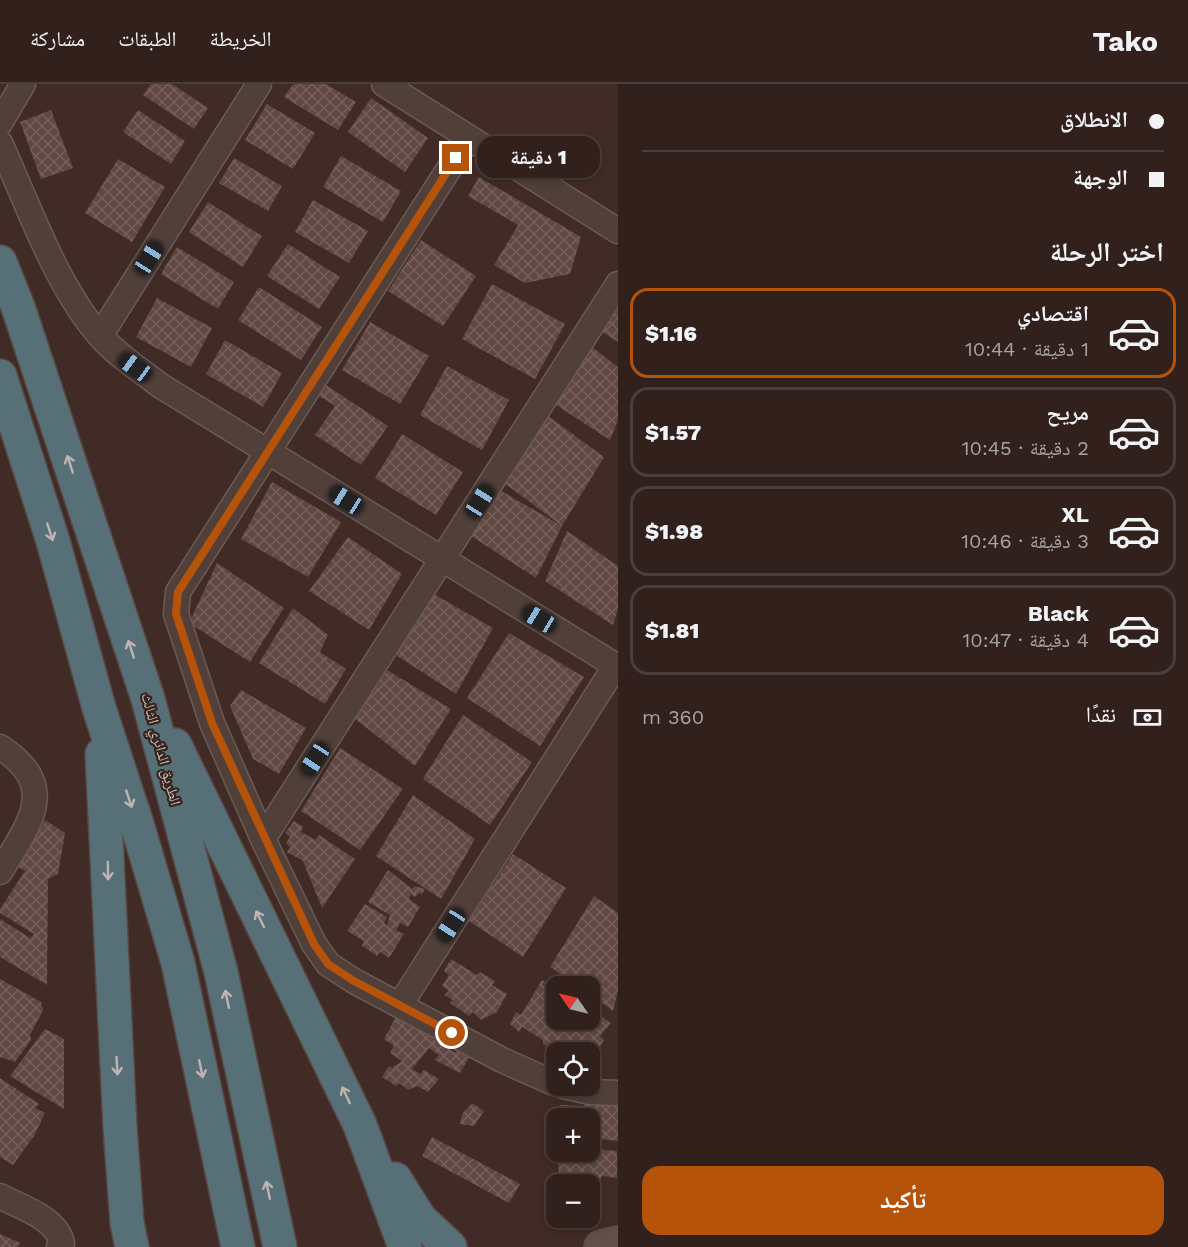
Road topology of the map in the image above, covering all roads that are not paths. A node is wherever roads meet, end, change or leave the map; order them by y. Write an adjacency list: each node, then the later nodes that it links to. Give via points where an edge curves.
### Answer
1 (23, 84): 4 (street)
2 (259, 84): 10 (street)
3 (384, 84): 5 (street)
4 (0, 123)
5 (468, 139): 7 (street); 12 (street)
6 (0, 143): 10 (street, via 76,304)
7 (618, 231)
8 (0, 262): 15 (highway, الطريق الدائري الثالث, one-way to 8)
9 (618, 284): 13 (street)
10 (100, 336): 12 (street, via 161,386)
11 (0, 376): 16 (highway, one-way to 16, via 53,541)
12 (268, 452): 13 (street); 18 (street, via 178,592 175,604 212,723)
13 (443, 561): 14 (street); 18 (street)
14 (617, 666): 20 (street)
15 (148, 699): 24 (highway, one-way to 15, via 180,753); 30 (highway, الطريق الدائري الثالث, one-way to 15, via 221,972)
16 (99, 708): 28 (highway, one-way to 28, via 120,1127); 29 (highway, one-way to 29, via 178,963)
17 (0, 747): 19 (street, via 25,766 35,786 33,812)
18 (263, 839): 20 (street, via 314,944 328,964)
19 (0, 872)
20 (400, 1005): 21 (street)
21 (546, 1080)
22 (600, 1093): 23 (street)
23 (618, 1094)
24 (360, 1125): 31 (highway); 32 (highway, via 420,1219)
25 (0, 1196): 27 (street, via 60,1232)
26 (618, 1243): 33 (main road)
27 (59, 1247)
28 (132, 1247)
29 (238, 1247)
30 (280, 1247)
31 (405, 1247)
32 (450, 1247)
33 (601, 1247)

